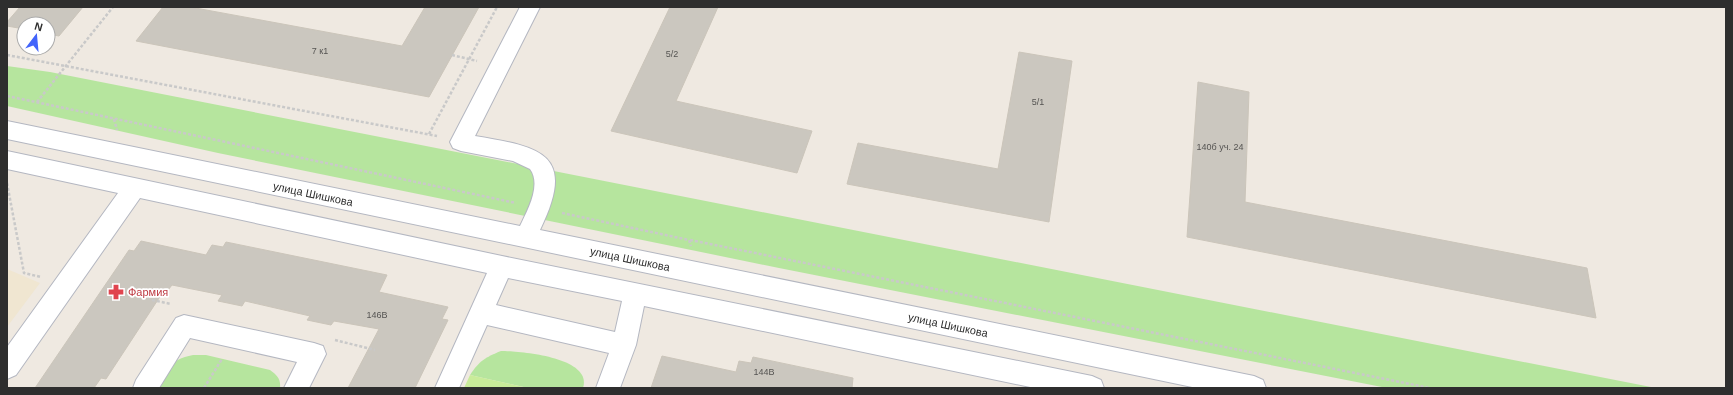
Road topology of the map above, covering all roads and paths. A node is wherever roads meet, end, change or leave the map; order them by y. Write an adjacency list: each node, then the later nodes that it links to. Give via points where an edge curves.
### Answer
1 (113, 7): 8 (path)
2 (497, 7): 6 (path)
3 (530, 7): 17 (street, via 461,142 527,156 539,163 545,185)
4 (7, 55): 8 (path)
5 (452, 55): 6 (path)
6 (469, 59): 7 (path); 12 (path)
7 (483, 62)
8 (67, 65): 10 (path); 12 (path)
9 (7, 96): 10 (path)
10 (37, 102): 17 (path)
11 (7, 130): 18 (street, улица Шишкова)
12 (429, 134): 13 (path)
13 (443, 137)
14 (7, 160): 16 (street)
15 (7, 180): 22 (path, via 24,273)
16 (135, 187): 20 (street); 22 (street)
17 (540, 208): 18 (street); 19 (path)
18 (525, 238): 21 (street, улица Шишкова)
19 (689, 240): 21 (path); 38 (path)
20 (502, 266): 23 (street); 26 (street)
21 (700, 274): 37 (street, улица Шишкова)
22 (66, 284): 30 (street)
23 (635, 293): 28 (street); 31 (street)
24 (152, 300): 25 (path)
25 (176, 306)
26 (481, 312): 28 (street); 34 (street)
27 (333, 344): 29 (path, via 336,339)
28 (624, 345): 35 (street)
29 (375, 350)
30 (7, 367)
31 (1048, 383): 36 (street)
32 (144, 388): 33 (street, via 184,326 314,354)
33 (296, 388)
34 (447, 388)
35 (608, 388)
36 (1092, 388)
37 (1254, 388)
38 (1430, 388)

